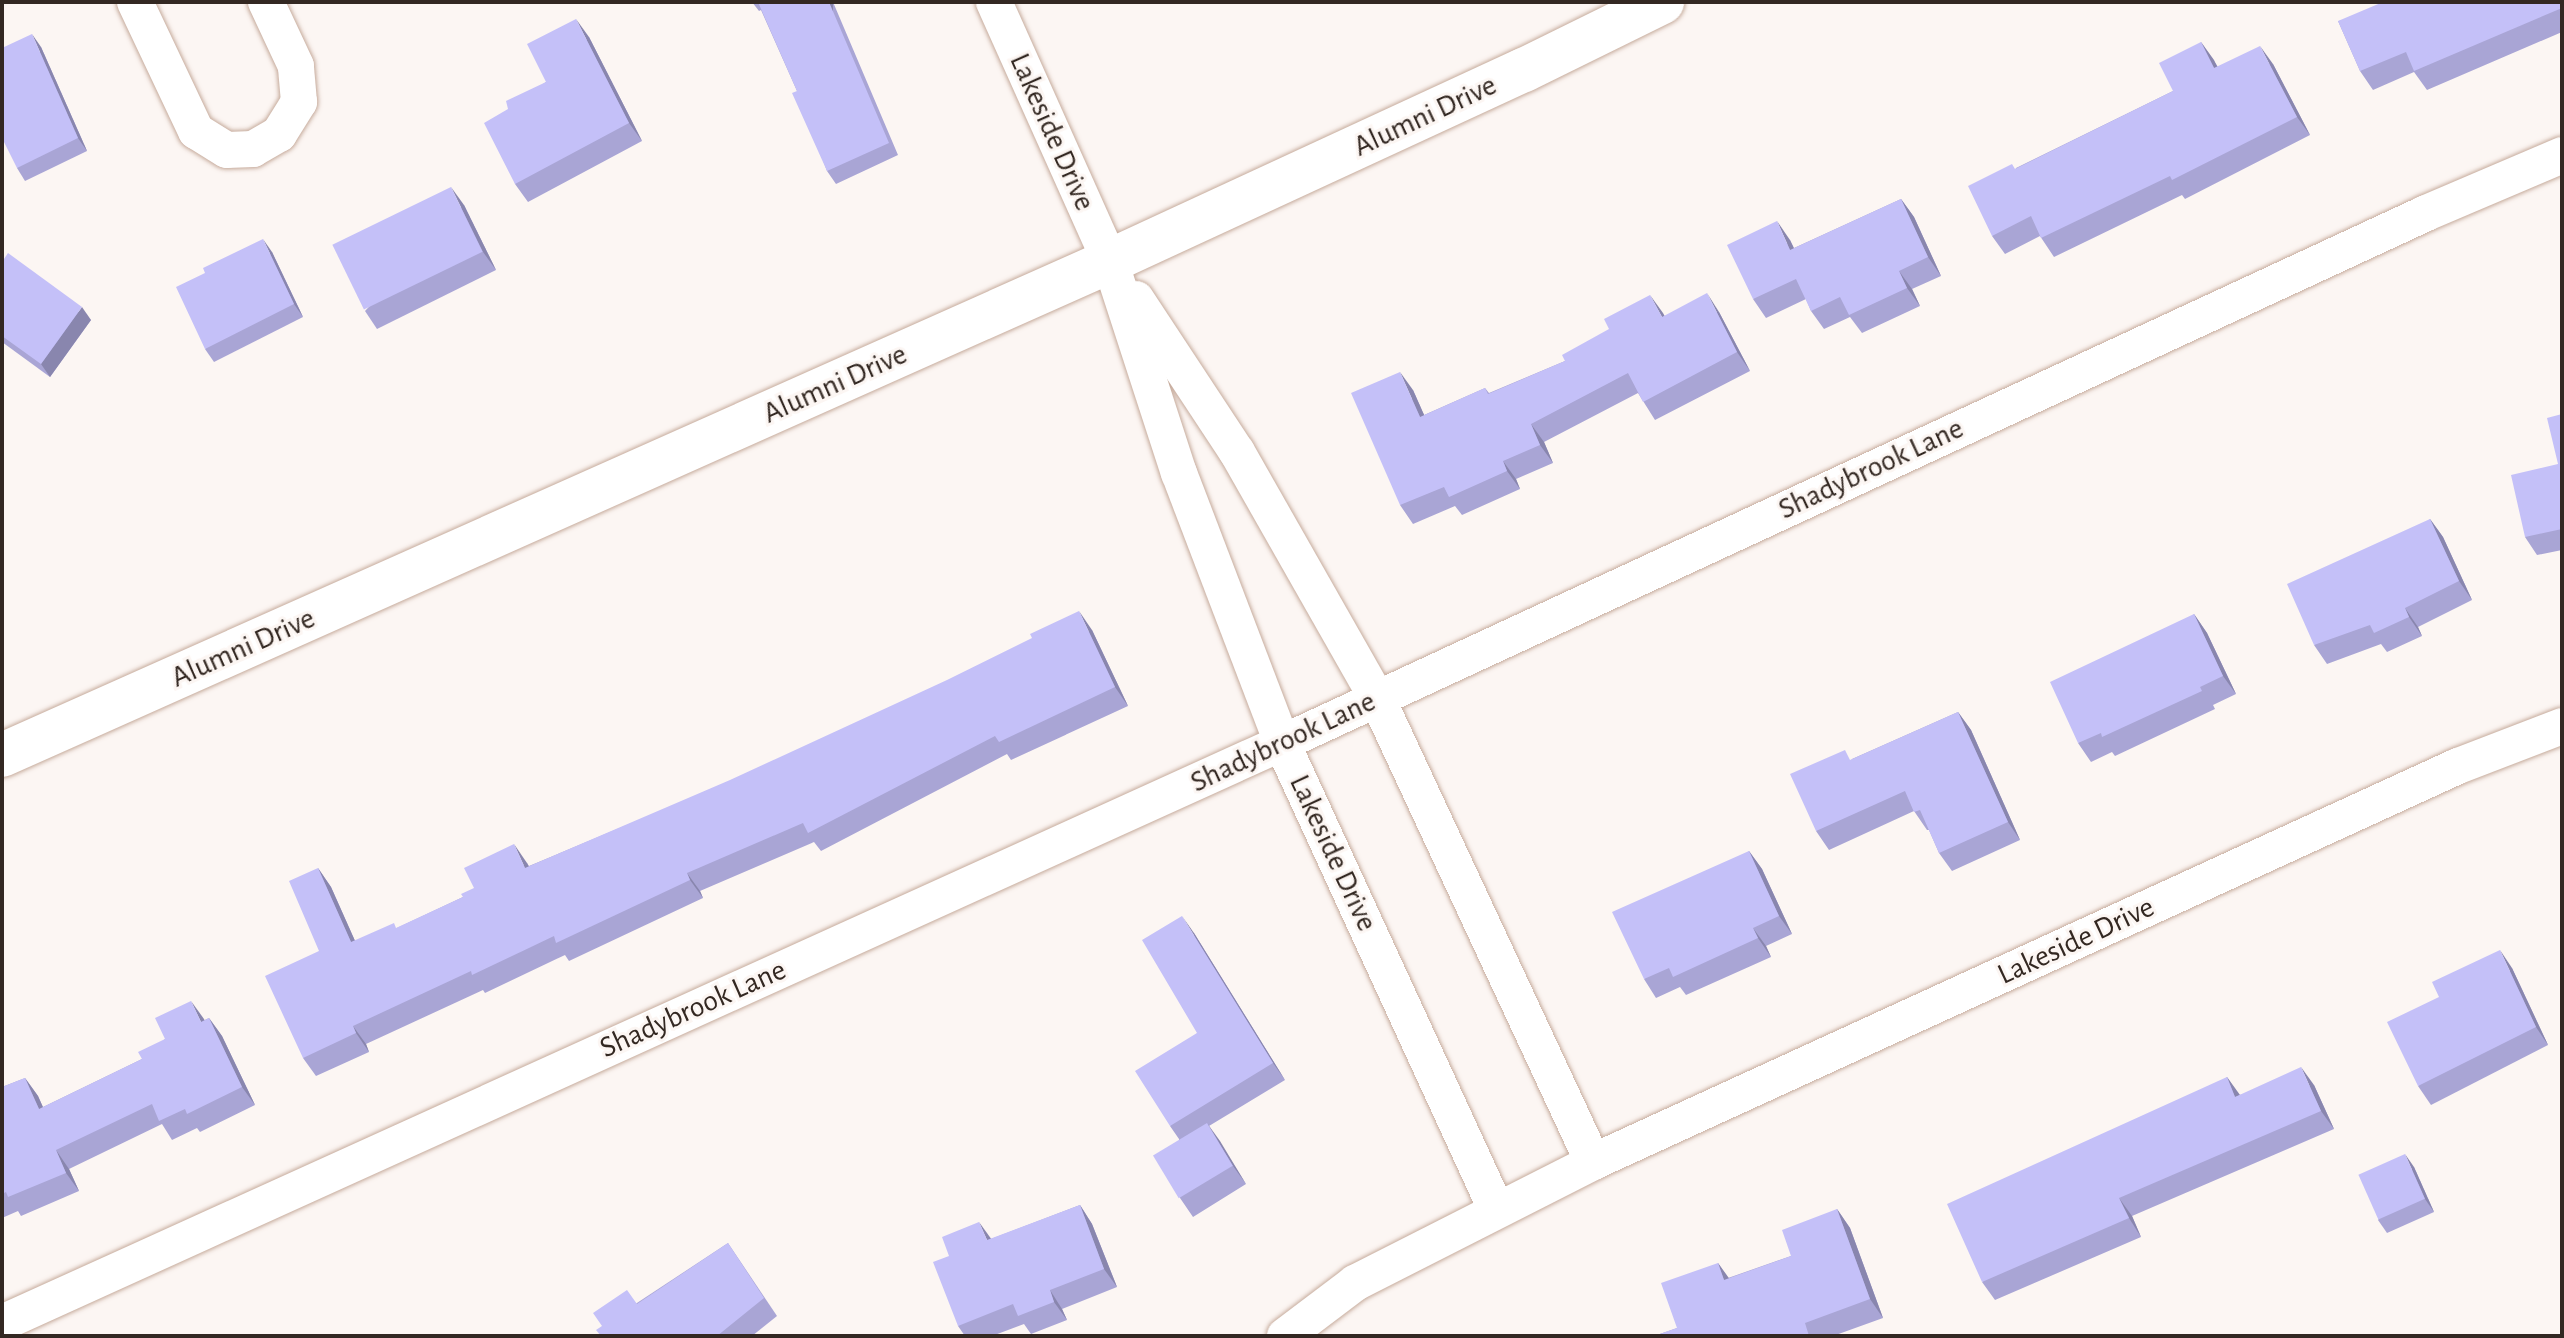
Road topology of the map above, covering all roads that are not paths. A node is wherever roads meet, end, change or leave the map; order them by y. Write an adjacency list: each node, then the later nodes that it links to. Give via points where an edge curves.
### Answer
1 (135, 2): 2 (street, via 196,131 227,150 253,149 279,134 299,102 296,66)
2 (266, 2)
3 (994, 2): 6 (street, Lakeside Drive)
4 (1662, 2): 6 (main road, Alumni Drive)
5 (2562, 155): 7 (street, Shadybrook Lane)
6 (1110, 261): 7 (street, Lakeside Drive, via 1237,452); 9 (street, Lakeside Drive, via 1179,473); 10 (main road, Alumni Drive)
7 (1377, 698): 9 (street, Shadybrook Lane); 11 (street, Lakeside Drive)
8 (2562, 726): 11 (street, Lakeside Drive, via 2458,766)
9 (1282, 743): 12 (street, Lakeside Drive); 13 (street, Shadybrook Lane)
10 (2, 755)
11 (1593, 1162): 12 (street, Lakeside Drive)
12 (1496, 1209): 14 (street, Lakeside Drive, via 1355,1283)
13 (2, 1323)
14 (1285, 1336)

